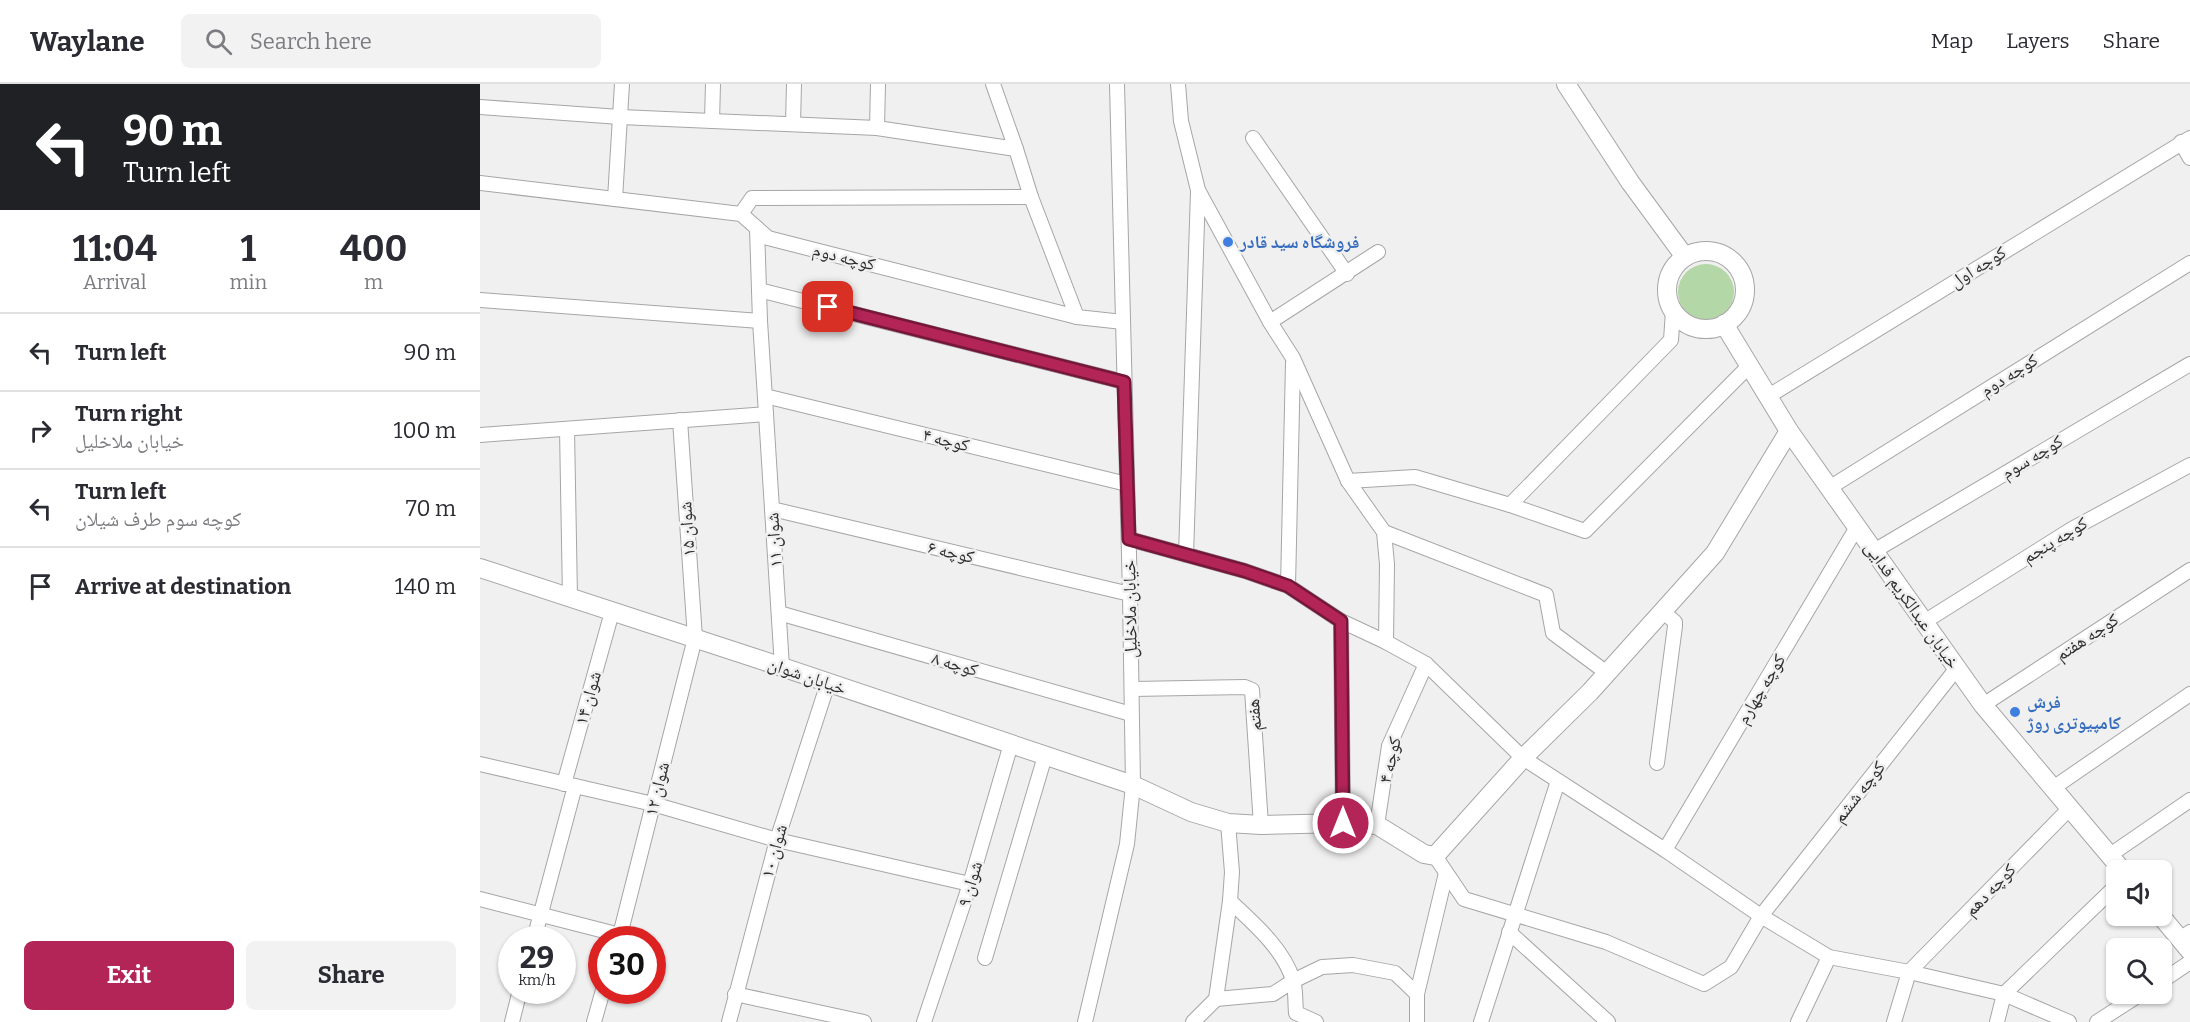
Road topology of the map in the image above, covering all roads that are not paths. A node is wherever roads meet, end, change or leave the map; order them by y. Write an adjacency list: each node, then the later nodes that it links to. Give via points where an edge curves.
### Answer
1 (622, 84): 10 (street)
2 (713, 84): 11 (street)
3 (794, 84): 12 (street)
4 (878, 84): 13 (street)
5 (993, 84): 16 (street)
6 (1117, 84): 33 (street, خیابان ملاخلیل)
7 (1178, 84): 19 (street, via 1181,121)
8 (1566, 84): 25 (street)
9 (480, 106): 10 (street)
10 (620, 117): 11 (street); 21 (street)
11 (712, 121): 12 (street)
12 (793, 124): 13 (street)
13 (877, 128): 16 (street)
14 (1253, 138): 27 (street)
15 (2186, 140): 17 (street); 41 (street, کوچه اول)
16 (1016, 148): 20 (street)
17 (2190, 158)
18 (480, 183): 21 (street)
19 (1198, 190): 34 (street); 57 (street)
20 (1031, 197): 22 (street, via 752,198); 31 (street)
21 (615, 199): 22 (street)
22 (741, 214): 23 (street, کوچه دوم)
23 (757, 228): 28 (street, شوان ۱۱); 31 (street, کوچه دوم, via 768,238)
24 (1378, 252): 27 (street)
25 (1685, 257): 30 (street, via 1670,276 1667,294); 35 (street, via 1696,253 1720,254 1740,271 1744,297 1732,320)
26 (2190, 263): 50 (street, کوچه دوم)
27 (1347, 274): 34 (street)
28 (759, 290): 32 (street, شوان ۱۱); 39 (street)
29 (480, 300): 32 (street)
30 (1673, 311): 35 (street, via 1694,327 1707,329); 51 (street, via 1671,340)
31 (1077, 317): 33 (street, کوچه دوم)
32 (760, 321): 40 (street, شوان ۱۱)
33 (1123, 322): 39 (street, خیابان ملاخلیل)
34 (1270, 322): 36 (street)
35 (1724, 324): 38 (street, خیابان عبدالکریم فدایی)
36 (1293, 358): 48 (street); 60 (street)
37 (2190, 364): 56 (street, کوچه سوم)
38 (1749, 366): 41 (street, خیابان عبدالکریم فدایی); 51 (street, via 1586,531)
39 (1124, 382): 49 (street, خیابان ملاخلیل)
40 (765, 396): 42 (street, شوان ۱۱); 49 (street, کوچه ۴)
41 (1767, 397): 45 (street, خیابان عبدالکریم فدایی)
42 (766, 414): 43 (street); 52 (street, شوان ۱۱)
43 (680, 420): 44 (street); 68 (street, شوان ۱۵)
44 (567, 429): 46 (street); 62 (street)
45 (1788, 432): 50 (street, خیابان عبدالکریم فدایی); 63 (street, via 1715,553)
46 (480, 435)
47 (2190, 465): 67 (street, کوچه پنجم, via 2072,529)
48 (1348, 481): 51 (street, via 1415,477); 54 (street)
49 (1127, 484): 55 (street, خیابان ملاخلیل)
50 (1829, 488): 53 (street, خیابان عبدالکریم فدایی)
51 (1510, 505)
52 (772, 509): 61 (street, کوچه ۶); 65 (street, شوان ۱۱)
53 (1857, 527): 56 (street, خیابان عبدالکریم فدایی); 96 (street, کوچه چهارم)
54 (1384, 532): 69 (street); 73 (street, via 1546,595 1553,633)
55 (1129, 539): 57 (street); 61 (street, خیابان ملاخلیل)
56 (1874, 551): 67 (street, خیابان عبدالکریم فدایی)
57 (1186, 555): 60 (street)
58 (480, 568): 62 (street, خیابان شوان)
59 (2190, 570): 77 (street, کوچه هفتم)
60 (1288, 586): 66 (street)
61 (1130, 594): 75 (street, خیابان ملاخلیل)
62 (570, 598): 64 (street, خیابان شوان)
63 (1662, 611): 73 (street); 82 (street, via 1675,626)
64 (612, 612): 68 (street, خیابان شوان); 85 (street, شوان ۱۴)
65 (778, 614): 71 (street, شوان ۱۱); 78 (street, کوچه ۸)
66 (1341, 621): 69 (street); 92 (street)
67 (1924, 622): 72 (street, خیابان عبدالکریم فدایی)
68 (695, 638): 71 (street, خیابان شوان); 89 (street, شوان ۱۲)
69 (1386, 642): 70 (street)
70 (1426, 664): 81 (street); 94 (street, کوچه ۴, via 1389,746)
71 (782, 667): 74 (street, خیابان شوان)
72 (1957, 668): 77 (street, خیابان عبدالکریم فدایی); 107 (street, کوچه ششم)
73 (1607, 673): 81 (street)
74 (828, 683): 79 (street, خیابان شوان); 95 (street, شوان ۱۰)
75 (1132, 689): 78 (street, خیابان ملاخلیل); 93 (street, هفتم, via 1252,690)
76 (2190, 694): 87 (street)
77 (1983, 705): 87 (street, خیابان عبدالکریم فدایی)
78 (1131, 714): 86 (street, خیابان ملاخلیل)
79 (1011, 744): 80 (street, خیابان شوان); 101 (street, شوان ۹)
80 (1045, 756): 86 (street, خیابان شوان); 115 (street)
81 (1523, 758): 84 (street); 98 (street)
82 (1657, 763)
83 (480, 764): 85 (street)
84 (1558, 781): 96 (street); 106 (street)
85 (570, 785): 89 (street); 105 (street, شوان ۱۴)
86 (1133, 785): 91 (street, خیابان شوان, via 1191,812); 134 (street, خیابان ملاخلیل, via 1127,843)
87 (2053, 788): 90 (street, خیابان عبدالکریم فدایی)
88 (2190, 800): 97 (street)
89 (653, 804): 95 (street); 109 (street, شوان ۱۲)
90 (2070, 808): 97 (street, خیابان عبدالکریم فدایی); 117 (street, کوچه دهم)
91 (1228, 823): 93 (street, خیابان شوان); 104 (street)
92 (1343, 823): 93 (street, خیابان شوان); 94 (street, خیابان شوان)
93 (1261, 825)
94 (1377, 825): 98 (street, via 1424,854)
95 (777, 840): 101 (street); 120 (street, شوان ۱۰)
96 (1665, 850): 107 (street)
97 (2110, 855): 99 (street, خیابان عبدالکریم فدایی)
98 (1435, 856): 100 (street)
99 (2114, 860)
100 (1446, 873): 106 (street, via 1464,899); 121 (street)
101 (970, 884): 133 (street, شوان ۹)
102 (2106, 896): 122 (street)
103 (480, 899): 105 (street)
104 (1230, 900): 119 (street, via 1283,958); 123 (street)
105 (541, 915): 108 (street, شوان ۱۴); 111 (street)
106 (1514, 915): 107 (street, کوچه ششم, via 1606,942 1704,984 1731,967); 112 (street)
107 (1761, 916): 114 (street)
108 (538, 926)
109 (623, 926)
110 (2172, 926): 113 (street)
111 (588, 928)
112 (1509, 932): 138 (street); 139 (street)
113 (2187, 940)
114 (1829, 957): 117 (street); 140 (street)
115 (985, 958)
116 (2190, 962): 118 (street)
117 (1909, 972): 122 (street); 141 (street)
118 (2172, 974)
119 (1293, 981): 121 (street, via 1322,967 1353,965 1395,973); 123 (street, via 1273,994); 128 (street)
120 (735, 994): 127 (street); 131 (street, شوان ۱۰)
121 (1417, 994): 137 (street)
122 (2004, 994): 142 (street); 143 (street)
123 (1216, 999): 135 (street)
124 (516, 1004): 129 (street)
125 (599, 1004): 130 (street)
126 (2125, 1004): 144 (street)
127 (815, 1017): 132 (street)
128 (1295, 1017): 136 (street)
129 (512, 1022)
130 (594, 1022)
131 (729, 1022)
132 (864, 1022)
133 (924, 1022)
134 (1086, 1022)
135 (1193, 1022)
136 (1316, 1022)
137 (1417, 1022)
138 (1481, 1022)
139 (1608, 1022)
140 (1798, 1022)
141 (1894, 1022)
142 (1997, 1022)
143 (2069, 1022)
144 (2097, 1022)

